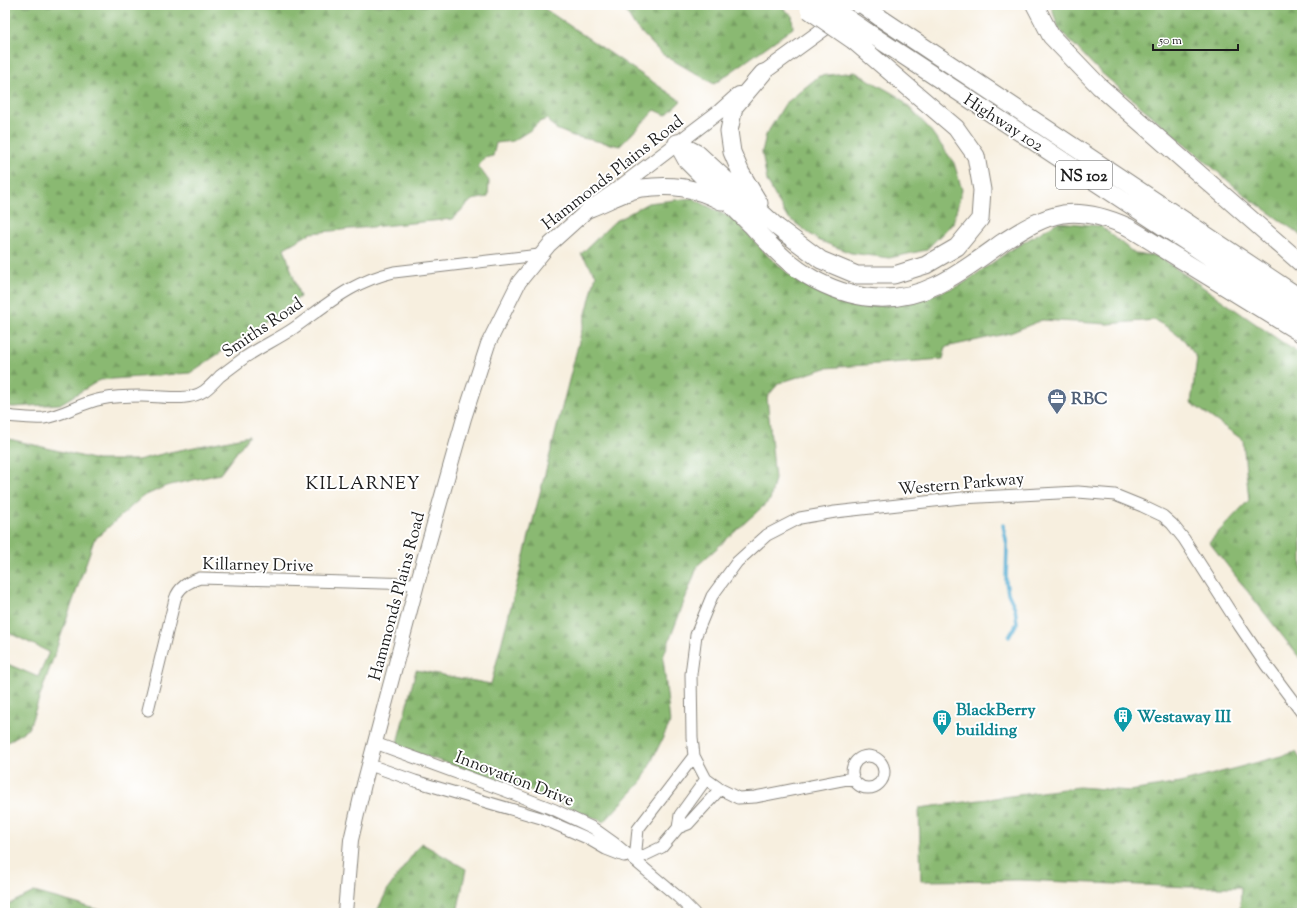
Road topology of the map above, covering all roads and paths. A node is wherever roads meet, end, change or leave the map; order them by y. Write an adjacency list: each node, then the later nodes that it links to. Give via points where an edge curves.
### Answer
1 (828, 5): 7 (highway, Highway 102 / NS 102, bridge)
2 (858, 5): 8 (main road, Hammonds Plains Road)
3 (863, 5): 6 (highway, Highway 102 / NS 102)
4 (1035, 5): 14 (highway, via 1051,36 1099,86)
5 (806, 7): 7 (highway, bridge)
6 (883, 13): 15 (highway, Highway 102 / NS 102, via 945,61)
7 (860, 36): 12 (highway, via 956,128 976,156 982,190 980,219 957,247 926,265 894,275 857,275 821,260); 16 (highway, Highway 102 / NS 102)
8 (763, 73): 9 (main road, Hammonds Plains Road, via 720,111); 12 (highway, via 734,107 729,131 732,152 741,173)
9 (677, 143): 10 (main road, Hammonds Plains Road); 11 (highway, via 687,161); 12 (highway, via 698,154)
10 (590, 208): 11 (highway, via 641,189 682,187 706,193); 13 (main road, Hammonds Plains Road)
11 (736, 210): 17 (highway, via 785,259 815,280 852,295 884,298 912,294 937,285 1037,222 1071,214 1102,217 1128,227)
12 (777, 227)
13 (539, 255): 18 (street, Smiths Road, via 394,272 360,283 246,357 204,391 194,395 101,399 44,418); 19 (main road, Hammonds Plains Road, via 519,282 488,344 464,418)
14 (1302, 264)
15 (1302, 299)
16 (1302, 318)
17 (1302, 334)
18 (5, 416)
19 (417, 584): 20 (street, Killarney Drive, via 200,578 191,581 184,585 175,599); 22 (main road, Hammonds Plains Road)
20 (148, 710)
21 (1302, 713): 23 (street, Western Parkway, via 1266,665 1184,539 1163,516 1115,495 1078,492 961,498 800,518 767,535 737,562 712,596 696,635 690,674)
22 (375, 743): 24 (main road, Hammonds Plains Road); 29 (street, Innovation Drive, via 554,810 593,828)
23 (694, 756): 26 (street, Western Parkway); 29 (street, via 638,829)
24 (370, 765): 29 (street, Innovation Drive, via 540,818); 30 (main road, Hammonds Plains Road, via 351,840)
25 (852, 778): 27 (street, Western Parkway, via 755,797 738,798)
26 (706, 779): 27 (street, Western Parkway); 28 (street, via 680,816)
27 (720, 789): 28 (street, via 688,824)
28 (678, 828): 29 (street, via 662,847)
29 (635, 860): 31 (street, Innovation Drive)
30 (344, 913)
31 (694, 913)

